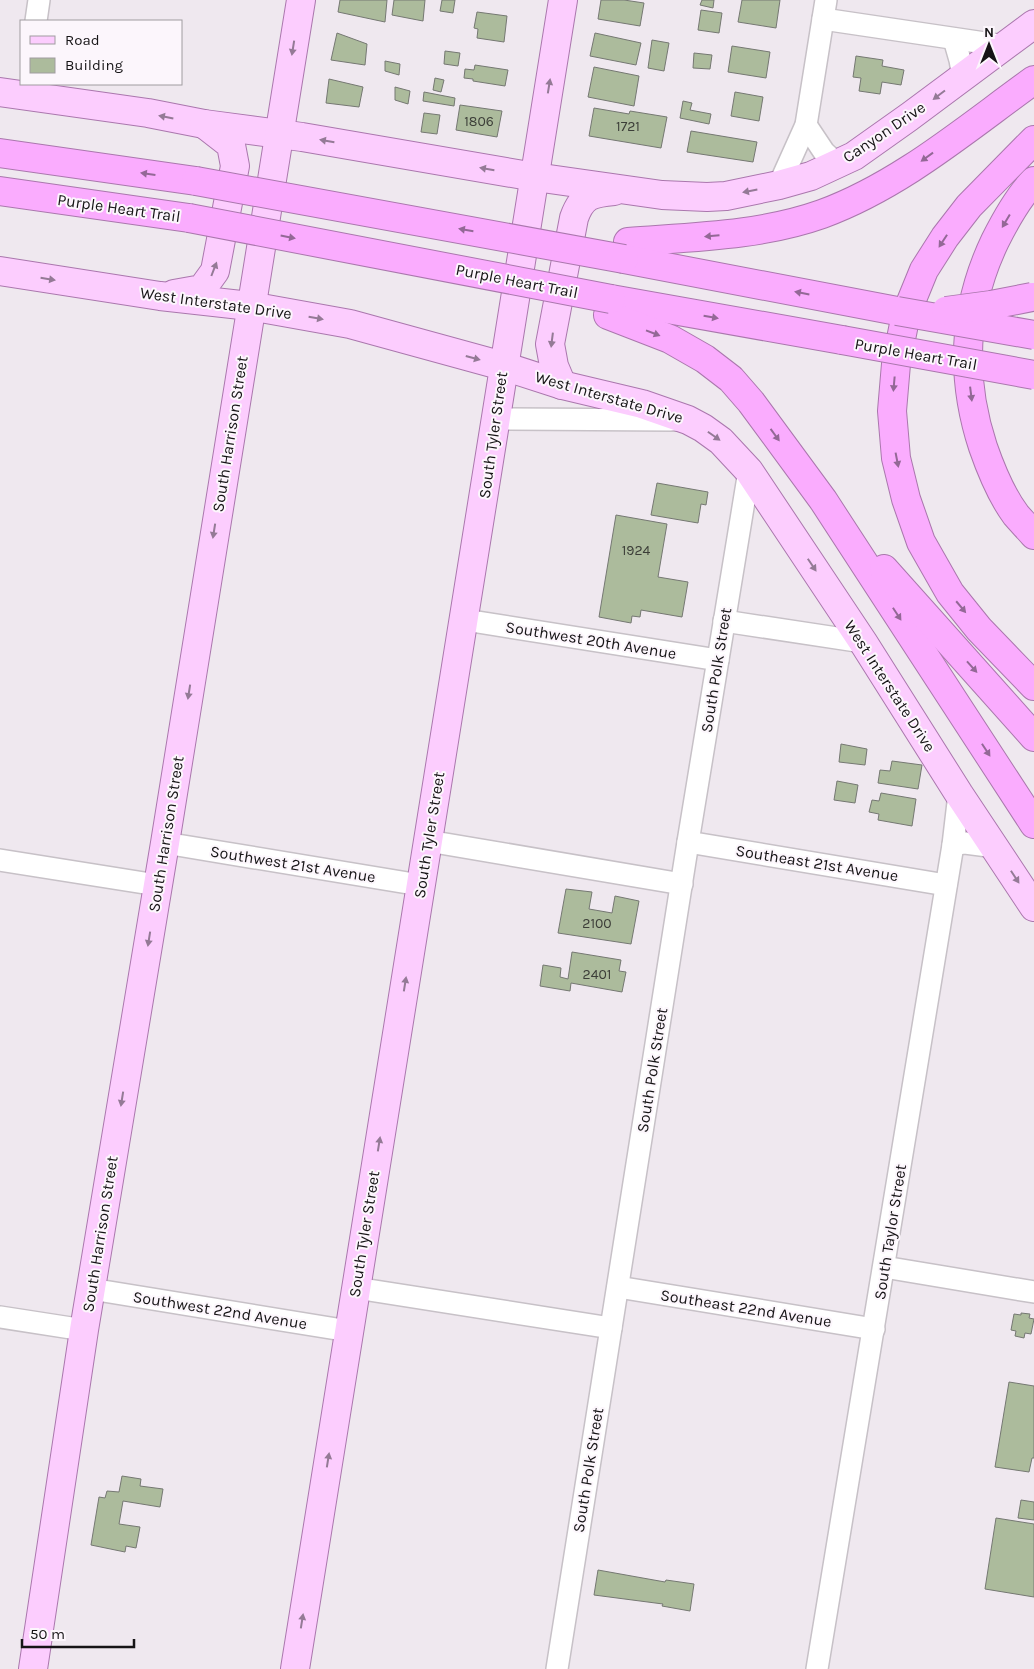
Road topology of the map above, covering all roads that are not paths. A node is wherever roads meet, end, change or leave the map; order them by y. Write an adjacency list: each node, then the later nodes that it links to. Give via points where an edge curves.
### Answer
1 (39, 0): 5 (street)
2 (301, 0): 14 (main road, South Harrison Street, one-way to 14)
3 (563, 0): 18 (main road, South Tyler Street, one-way to 3)
4 (825, 10): 7 (street); 13 (street)
5 (36, 20)
6 (1034, 24): 8 (main road, Canyon Drive)
7 (954, 39): 8 (street); 9 (street)
8 (1005, 46): 9 (main road, Canyon Drive)
9 (963, 77): 17 (main road, Canyon Drive, one-way to 17, via 867,147)
10 (1034, 80): 23 (highway, one-way to 23, via 918,163 856,199 822,214 751,231)
11 (16, 90): 12 (main road, one-way to 11)
12 (204, 124): 14 (main road); 25 (main road, one-way to 12, via 202,289 215,271 235,166 231,145)
13 (806, 125): 17 (street, via 824,152); 20 (street)
14 (278, 134): 18 (main road, one-way to 14); 27 (main road, South Harrison Street)
15 (1034, 140): 43 (highway, one-way to 43, via 969,206 924,270 906,314 896,364 892,412 896,458 921,542 950,593 979,629)
16 (0, 153): 23 (highway, one-way to 16, bridge, via 514,238 196,181)
17 (837, 164): 20 (main road, Canyon Drive)
18 (535, 177): 21 (main road, Canyon Drive); 31 (main road, South Tyler Street)
19 (1034, 181): 38 (highway, one-way to 38, via 1004,223 987,259 968,331 967,362 976,425 988,463 1016,514)
20 (779, 185): 21 (main road, Canyon Drive, one-way to 21, via 706,197)
21 (626, 190): 33 (main road, one-way to 33, via 589,196 574,218 550,344)
22 (0, 191): 28 (highway, Purple Heart Trail, one-way to 28, bridge, via 189,218 506,280)
23 (626, 251): 29 (highway, one-way to 23)
24 (0, 271): 25 (main road, West Interstate Drive, one-way to 25)
25 (160, 296): 27 (main road, West Interstate Drive)
26 (1033, 296): 29 (highway, bridge, via 991,306)
27 (250, 306): 31 (main road, West Interstate Drive, one-way to 31, via 350,324); 51 (main road, South Harrison Street, one-way to 51)
28 (610, 307): 32 (highway, Purple Heart Trail, one-way to 32, bridge, via 842,340); 37 (highway, one-way to 37, via 705,359 731,379)
29 (897, 311): 30 (highway, bridge)
30 (1034, 335)
31 (503, 366): 33 (main road, West Interstate Drive); 34 (main road, South Tyler Street)
32 (1034, 375)
33 (562, 385): 35 (main road, West Interstate Drive, via 642,404)
34 (496, 419): 35 (street); 39 (main road, South Tyler Street)
35 (688, 420): 36 (main road, West Interstate Drive, one-way to 36, via 721,441)
36 (749, 471): 40 (street, South Polk Street); 41 (main road, West Interstate Drive, one-way to 41)
37 (823, 500): 44 (highway, one-way to 44); 48 (highway, one-way to 48)
38 (1034, 535)
39 (465, 620): 42 (street, Southwest 20th Avenue); 49 (main road, South Tyler Street)
40 (724, 621): 41 (street); 42 (street, South Polk Street)
41 (863, 642): 47 (main road, West Interstate Drive)
42 (718, 660): 50 (street, South Polk Street)
43 (1034, 686)
44 (1012, 712): 45 (highway); 46 (highway)
45 (1034, 738)
46 (1034, 743)
47 (959, 794): 52 (street, South Taylor Street); 53 (main road, West Interstate Drive)
48 (1034, 824)
49 (428, 842): 55 (street); 57 (main road, South Tyler Street)
50 (688, 842): 55 (street, South Polk Street); 58 (street, Southeast 21st Avenue)
51 (165, 843): 56 (main road, South Harrison Street); 57 (street, Southwest 21st Avenue)
52 (953, 845): 53 (street); 58 (street, South Taylor Street)
53 (996, 848): 59 (main road, West Interstate Drive, one-way to 59)
54 (0, 860): 56 (street)
55 (682, 884): 61 (street, South Polk Street)
56 (158, 885): 63 (main road, South Harrison Street, one-way to 63)
57 (420, 885): 62 (main road, South Tyler Street, one-way to 57)
58 (946, 885): 60 (street, South Taylor Street)
59 (1034, 907)
60 (884, 1267): 64 (street); 67 (street, South Taylor Street)
61 (618, 1287): 66 (street, South Polk Street); 67 (street, Southeast 22nd Avenue)
62 (356, 1288): 66 (street); 69 (main road, South Tyler Street)
63 (91, 1289): 68 (main road, South Harrison Street); 69 (street, Southwest 22nd Avenue)
64 (1034, 1292)
65 (0, 1317): 68 (street)
66 (611, 1328): 72 (street, South Polk Street)
67 (874, 1329): 73 (street, South Taylor Street)
68 (84, 1330): 70 (main road, South Harrison Street)
69 (349, 1331): 71 (main road, South Tyler Street, one-way to 69)
70 (33, 1669)
71 (295, 1669)
72 (557, 1669)
73 (817, 1669)

